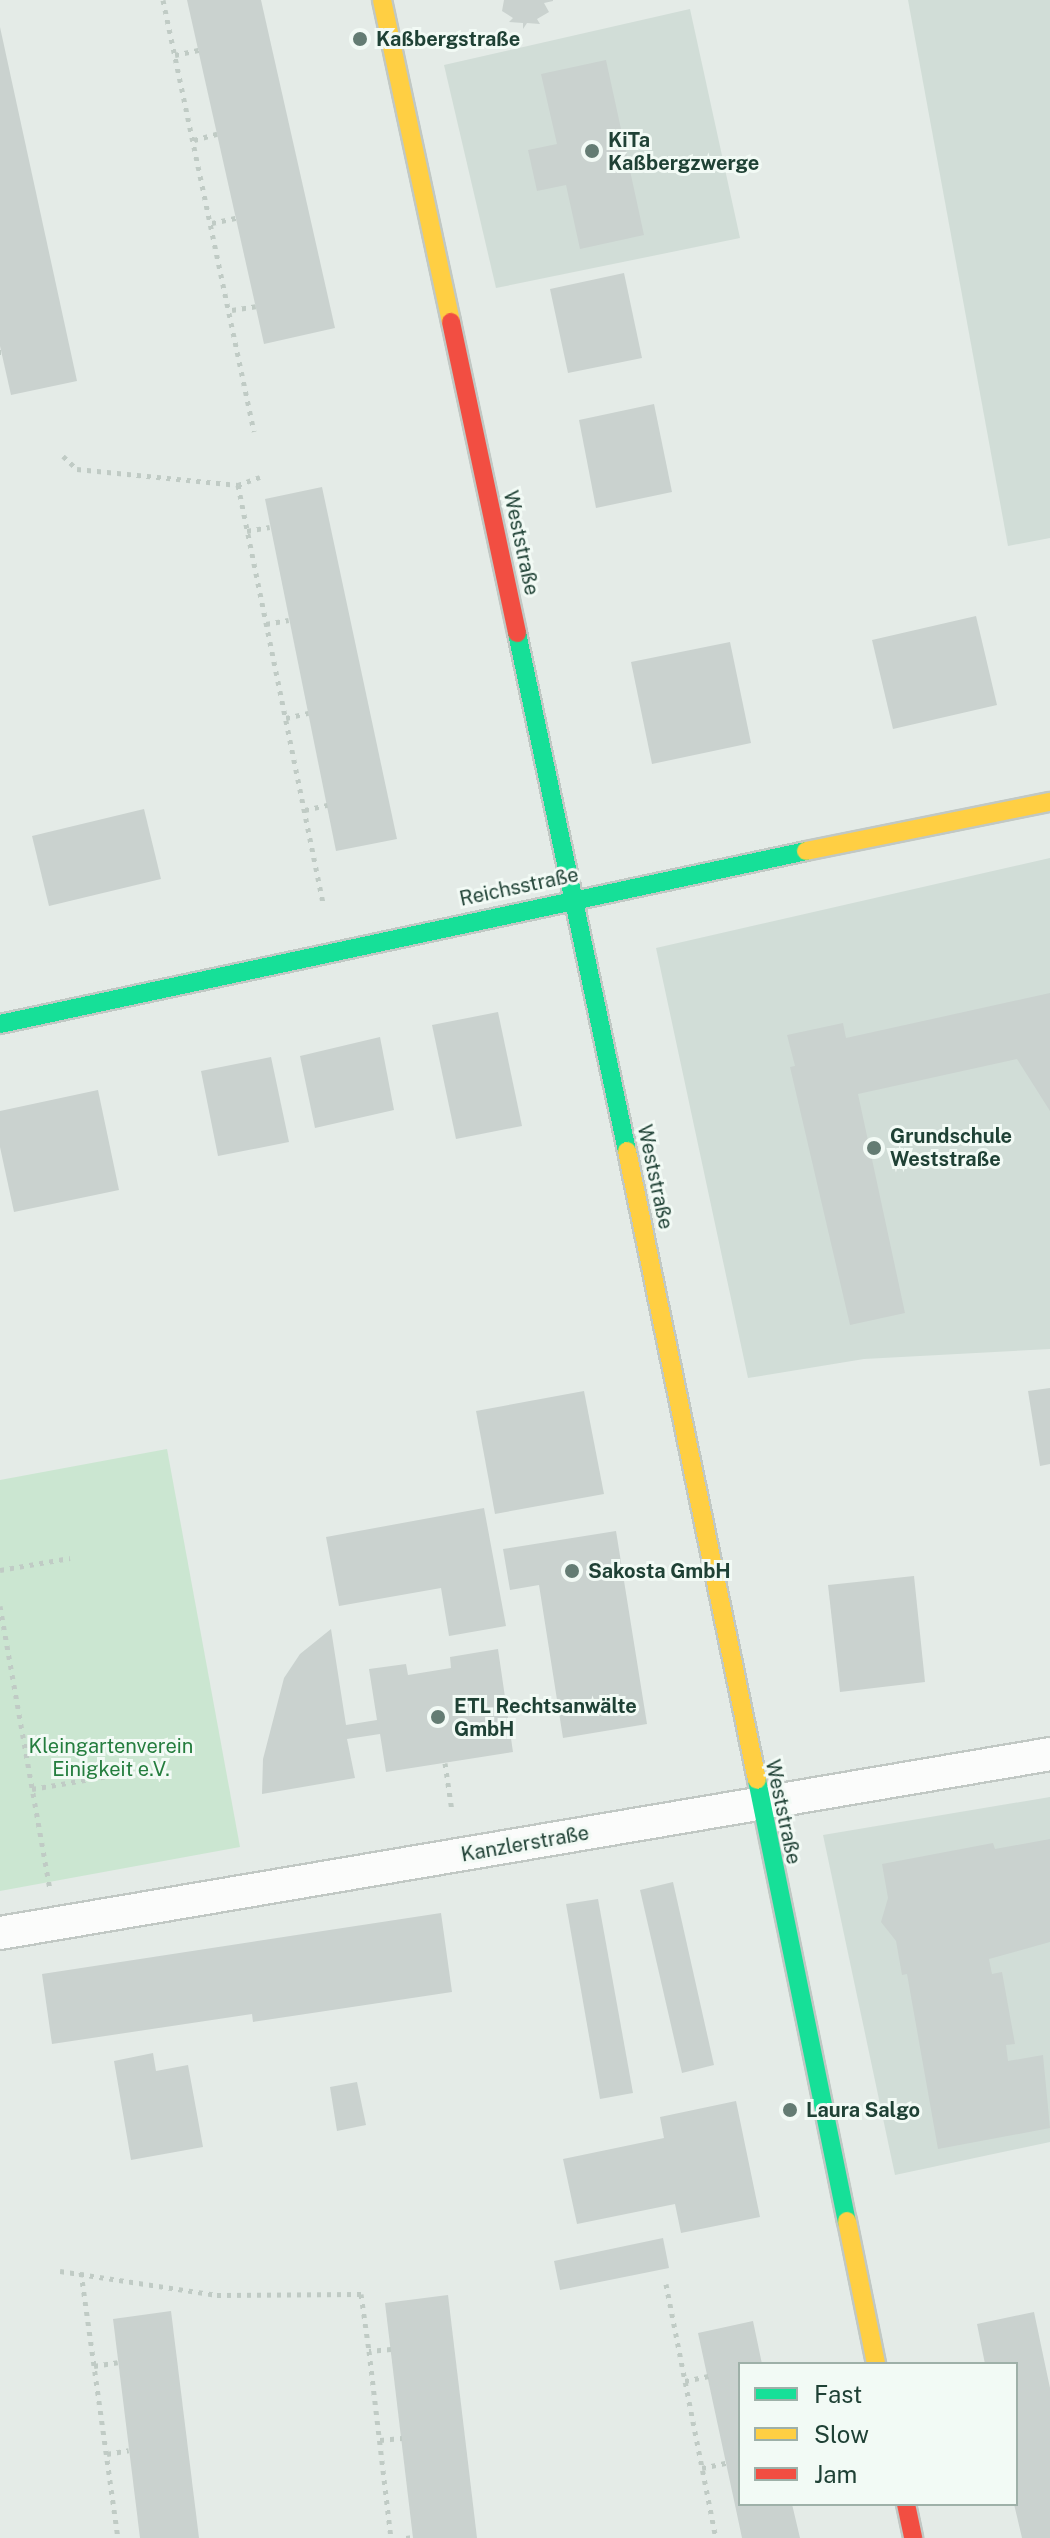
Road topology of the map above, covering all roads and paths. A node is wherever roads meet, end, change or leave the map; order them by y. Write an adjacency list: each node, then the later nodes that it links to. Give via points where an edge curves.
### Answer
1 (163, 0): 4 (path)
2 (382, 0): 24 (street, Weststraße)
3 (199, 50): 4 (path)
4 (175, 55): 6 (path)
5 (217, 134): 6 (path)
6 (194, 140): 8 (path)
7 (236, 218): 8 (path)
8 (212, 223): 10 (path)
9 (256, 306): 10 (path)
10 (232, 310): 11 (path)
11 (254, 431)
12 (63, 456): 14 (path, via 77,469)
13 (260, 477): 14 (path)
14 (238, 485): 16 (path)
15 (270, 527): 16 (path)
16 (247, 531): 18 (path)
17 (289, 620): 18 (path)
18 (266, 624): 20 (path)
19 (308, 713): 20 (path)
20 (286, 718): 23 (path)
21 (1050, 802): 24 (street, Reichsstraße)
22 (327, 805): 23 (path)
23 (305, 810): 25 (path)
24 (574, 897): 26 (street, Reichsstraße); 34 (street, Weststraße)
25 (323, 903)
26 (0, 1024)
27 (70, 1558): 28 (path)
28 (0, 1570)
29 (0, 1606): 33 (path)
30 (1050, 1754): 34 (street, Kanzlerstraße)
31 (445, 1763): 35 (path)
32 (120, 1774): 33 (path)
33 (32, 1789): 36 (path)
34 (758, 1804): 36 (street, Kanzlerstraße); 44 (street, Weststraße)
35 (452, 1811)
36 (56, 1924): 37 (street, Kanzlerstraße)
37 (0, 1933)
38 (60, 2271): 39 (path)
39 (81, 2272): 42 (path, via 217,2295 361,2294); 45 (path)
40 (666, 2284): 47 (path)
41 (391, 2349): 42 (path)
42 (369, 2351): 49 (path)
43 (118, 2362): 45 (path)
44 (876, 2362)
45 (94, 2366): 51 (path)
46 (708, 2376): 47 (path)
47 (685, 2381): 53 (path)
48 (402, 2438): 49 (path)
49 (380, 2440): 57 (path)
50 (129, 2450): 51 (path)
51 (107, 2454): 56 (path)
52 (726, 2463): 53 (path)
53 (702, 2468): 59 (path)
54 (906, 2506): 60 (street)
55 (413, 2537): 58 (path)
56 (118, 2538)
57 (391, 2538)
58 (406, 2538)
59 (716, 2538)
60 (913, 2538)

